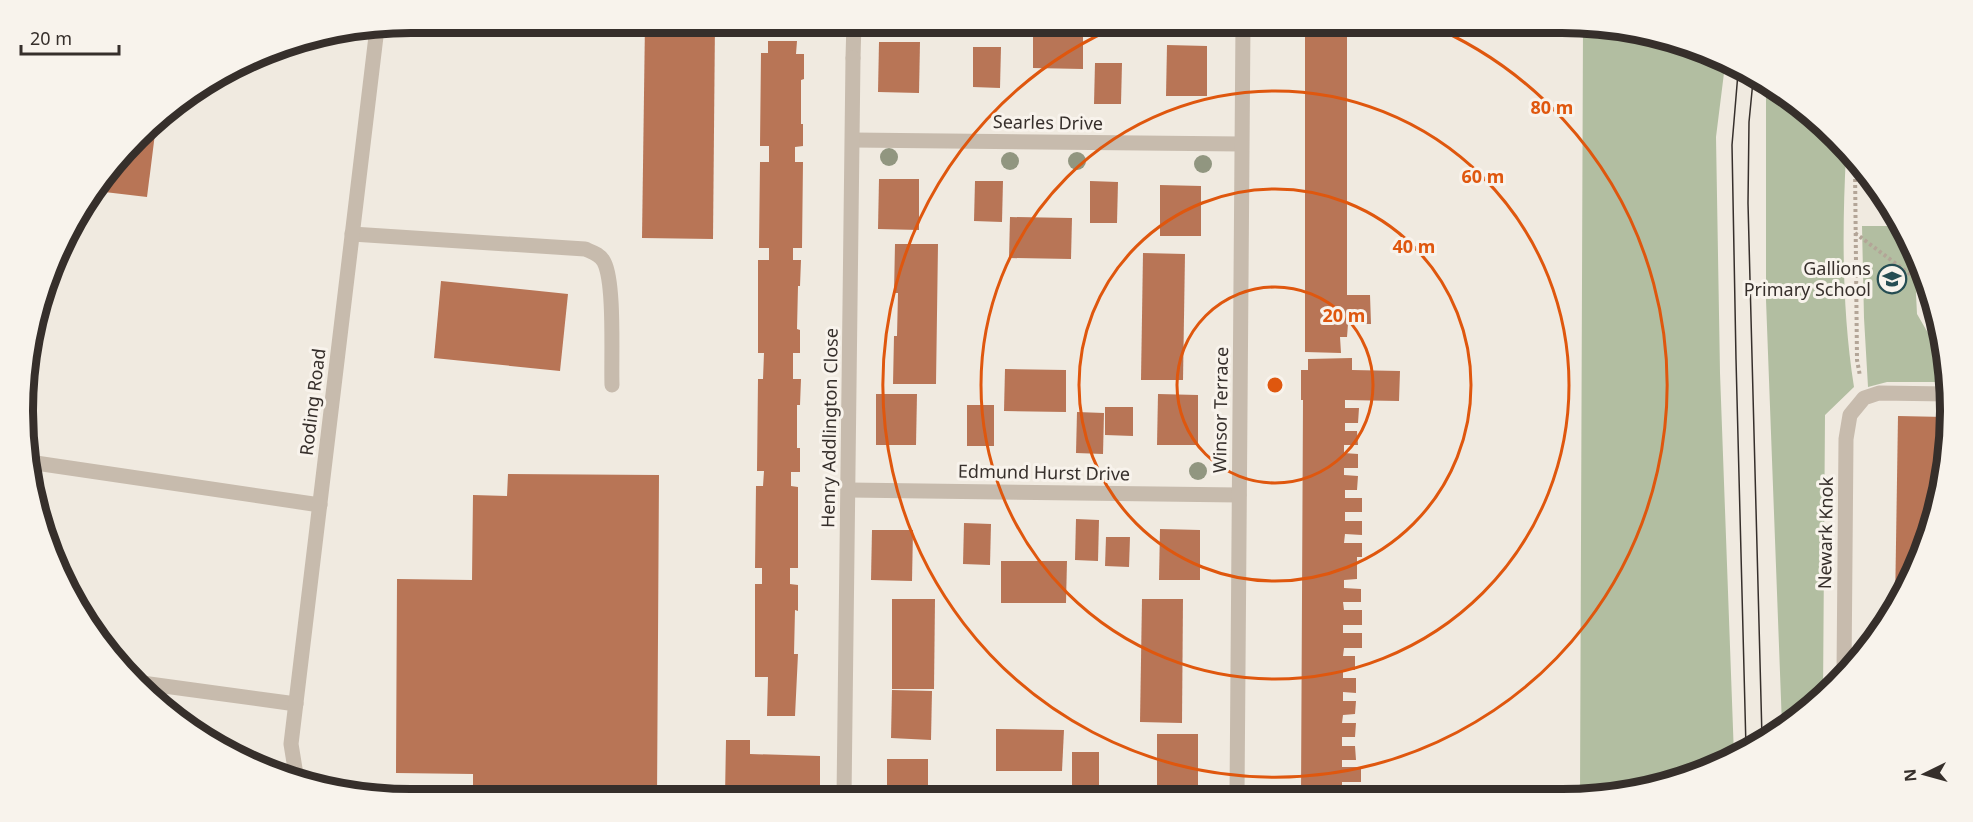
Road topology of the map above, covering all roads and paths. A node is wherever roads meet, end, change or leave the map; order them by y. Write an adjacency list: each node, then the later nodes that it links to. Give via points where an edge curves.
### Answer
1 (854, 33): 4 (street, Henry Addlington Close)
2 (1243, 33): 5 (street, Winsor Terrace)
3 (376, 35): 8 (street, Roding Road)
4 (853, 140): 5 (street, Searles Drive); 14 (street, Henry Addlington Close)
5 (1241, 144): 15 (street, Winsor Terrace)
6 (1855, 173): 7 (path)
7 (1855, 232): 9 (path); 12 (path, via 1857,360)
8 (352, 234): 10 (street, via 585,249 597,254 604,262 610,290); 16 (street, Roding Road)
9 (1916, 279)
10 (612, 385)
11 (1939, 394): 12 (street, via 1879,393)
12 (1864, 398): 17 (street, Newark Knok, via 1850,415 1846,439)
13 (36, 463): 16 (street)
14 (849, 490): 15 (street, Edmund Hurst Drive); 21 (street, Henry Addlington Close)
15 (1239, 495): 22 (street, Winsor Terrace)
16 (320, 505): 19 (street, Roding Road)
17 (1844, 662)
18 (151, 684): 19 (street)
19 (296, 704): 20 (street, Roding Road, via 291,744)
20 (295, 771)
21 (844, 789)
22 (1237, 789)

